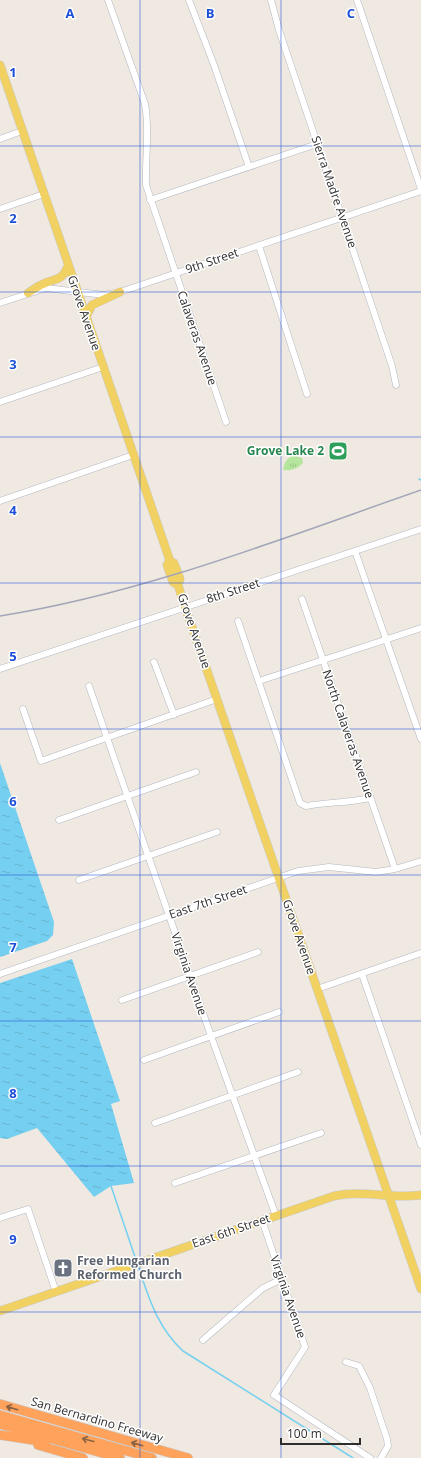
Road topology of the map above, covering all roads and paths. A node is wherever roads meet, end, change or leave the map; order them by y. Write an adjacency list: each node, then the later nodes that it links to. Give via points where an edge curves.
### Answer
1 (108, 0): 12 (street, Calaveras Avenue, via 145,104 148,119 146,185)
2 (189, 0): 9 (street)
3 (271, 0): 8 (street, Sierra Madre Avenue)
4 (357, 0): 10 (street)
5 (0, 65): 6 (main road, Grove Avenue)
6 (22, 131): 7 (street); 11 (main road, Grove Avenue)
7 (0, 139)
8 (317, 144): 9 (street); 14 (street, Sierra Madre Avenue)
9 (249, 167): 12 (street)
10 (421, 190): 14 (street, 9th Street)
11 (44, 194): 13 (street); 16 (main road, Grove Avenue)
12 (150, 200): 17 (street, Calaveras Avenue)
13 (0, 209)
14 (342, 218): 15 (street, 9th Street); 24 (street, Sierra Madre Avenue, via 392,366)
15 (259, 246): 17 (street, 9th Street); 25 (street)
16 (68, 266): 18 (main road, Grove Avenue); 20 (main road, via 65,274 59,279 43,284)
17 (175, 274): 19 (street, 9th Street); 27 (street, Calaveras Avenue)
18 (78, 292): 19 (street, 9th Street, via 104,295); 20 (street, 9th Street, via 53,288); 22 (main road, Grove Avenue)
19 (120, 292): 22 (main road, via 92,305)
20 (28, 293): 21 (street, 9th Street)
21 (0, 302)
22 (86, 317): 23 (main road, Grove Avenue)
23 (102, 367): 26 (street); 28 (main road, Grove Avenue)
24 (396, 385)
25 (307, 394)
26 (0, 402)
27 (226, 422)
28 (133, 455): 29 (street); 33 (main road, Grove Avenue, via 170,561 167,565 173,582 178,585)
29 (0, 501)
30 (421, 529): 31 (street, 8th Street)
31 (355, 551): 33 (street, 8th Street); 36 (street)
32 (302, 599): 37 (street, North Calaveras Avenue)
33 (185, 607): 39 (street, 8th Street); 42 (main road, Grove Avenue)
34 (238, 621): 40 (street)
35 (421, 628): 36 (street)
36 (387, 639): 37 (street); 46 (street)
37 (323, 660): 40 (street); 49 (street, North Calaveras Avenue)
38 (154, 662): 44 (street)
39 (0, 669)
40 (259, 681): 49 (street, via 300,803 306,806 350,803)
41 (89, 686): 45 (street, Virginia Avenue)
42 (217, 699): 44 (street); 55 (main road, Grove Avenue)
43 (24, 709): 45 (street, via 41,761)
44 (174, 715): 45 (street)
45 (108, 737): 48 (street, Virginia Avenue)
46 (421, 739)
47 (196, 772): 48 (street)
48 (128, 797): 50 (street); 52 (street, Virginia Avenue)
49 (370, 798): 54 (street, North Calaveras Avenue)
50 (59, 820)
51 (217, 832): 52 (street)
52 (148, 856): 56 (street); 57 (street, Virginia Avenue)
53 (421, 861): 54 (street, East 7th Street)
54 (394, 869): 55 (street, East 7th Street, via 376,872 314,868)
55 (279, 877): 57 (street, East 7th Street); 63 (main road, Grove Avenue)
56 (80, 880)
57 (169, 916): 60 (street, East 7th Street); 62 (street, Virginia Avenue)
58 (258, 952): 62 (street)
59 (421, 953): 61 (street)
60 (0, 974)
61 (362, 974): 63 (street); 72 (street)
62 (190, 976): 64 (street); 66 (street, Virginia Avenue)
63 (317, 989): 75 (main road, Grove Avenue)
64 (122, 1000)
65 (279, 1012): 66 (street)
66 (211, 1036): 67 (street); 69 (street, Virginia Avenue)
67 (144, 1060)
68 (298, 1072): 69 (street)
69 (234, 1095): 70 (street); 73 (street, Virginia Avenue)
70 (155, 1123)
71 (321, 1133): 73 (street)
72 (421, 1145)
73 (255, 1155): 74 (street); 77 (street, Virginia Avenue)
74 (175, 1183)
75 (388, 1195): 76 (main road, East 6th Street); 77 (main road, East 6th Street, via 342,1194); 81 (main road, Grove Avenue)
76 (421, 1195)
77 (276, 1216): 79 (main road, East 6th Street)
78 (0, 1218): 82 (street, via 28,1208)
79 (262, 1220): 80 (street, Virginia Avenue); 82 (main road, East 6th Street)
80 (282, 1279): 84 (street, via 263,1288); 96 (street, Virginia Avenue, via 305,1347 274,1395)
81 (421, 1289)
82 (56, 1292): 83 (main road, East 6th Street)
83 (0, 1311)
84 (204, 1340)
85 (346, 1362): 97 (street, via 359,1366 370,1388 387,1439 388,1446)
86 (0, 1404): 91 (highway, San Bernardino Freeway, one-way to 86)
87 (0, 1415): 91 (highway, one-way to 87)
88 (0, 1424): 90 (highway)
89 (0, 1435): 90 (highway); 92 (highway)
90 (91, 1450): 93 (highway)
91 (154, 1454): 94 (highway); 95 (highway, San Bernardino Freeway)
92 (84, 1458)
93 (120, 1458)
94 (177, 1458)
95 (188, 1458)
96 (370, 1458)
97 (381, 1458)

